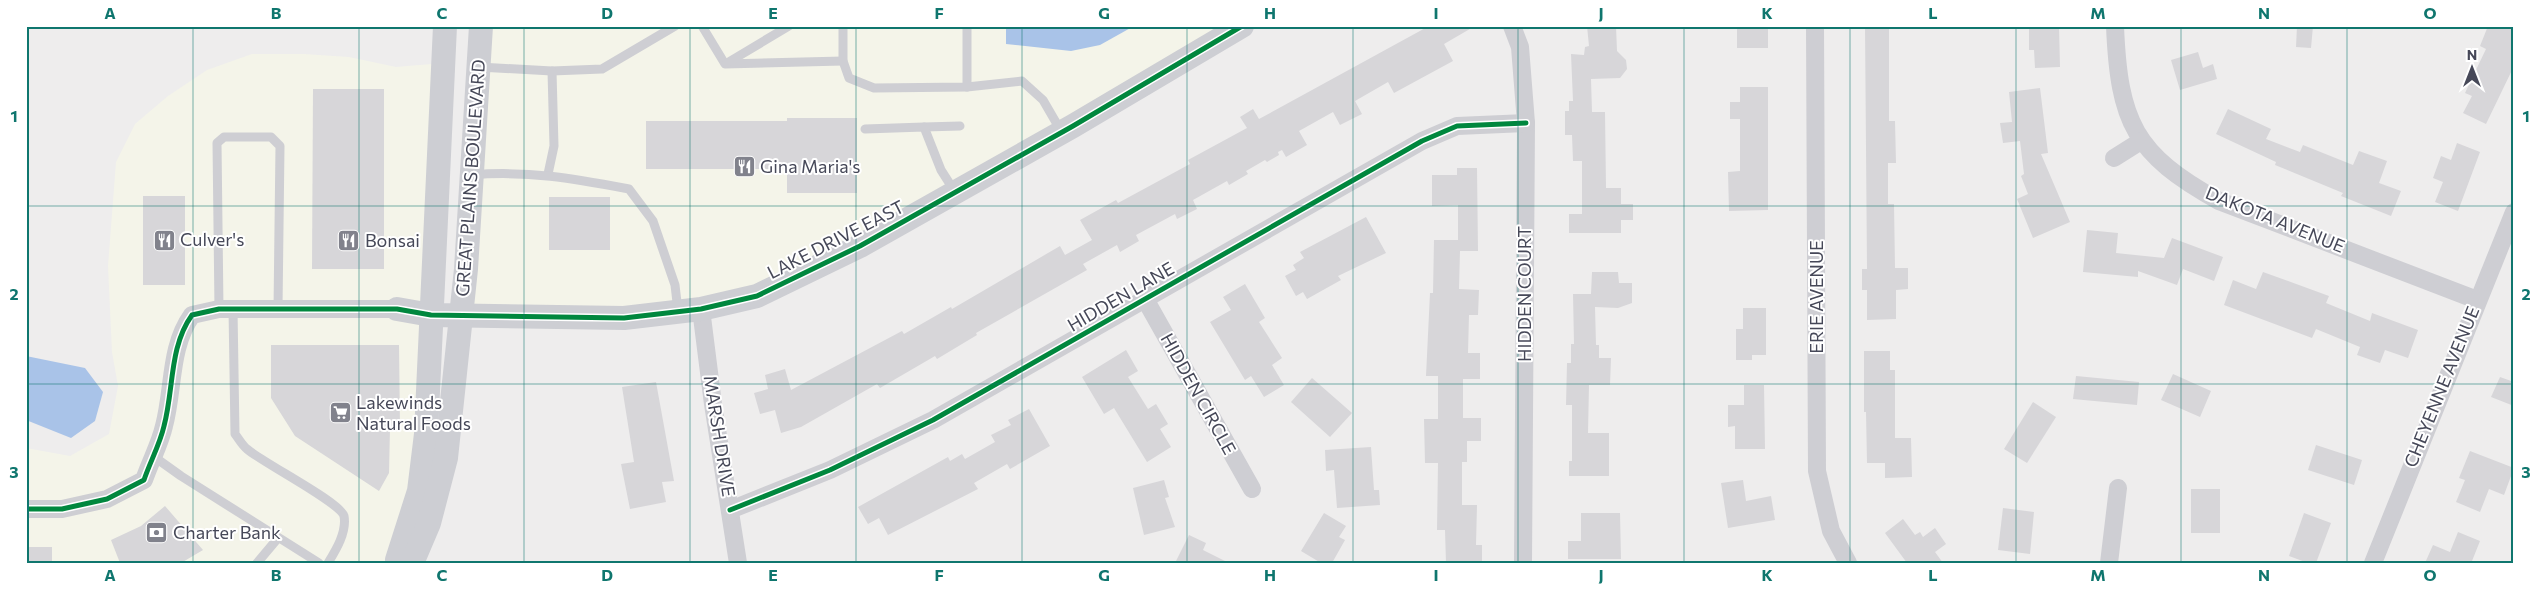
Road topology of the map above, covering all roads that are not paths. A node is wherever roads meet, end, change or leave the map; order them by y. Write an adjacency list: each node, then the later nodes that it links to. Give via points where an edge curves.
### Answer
1 (445, 26): 35 (street, GREAT PLAINS BOULEVARD)
2 (481, 26): 14 (street, GREAT PLAINS BOULEVARD)
3 (675, 26): 15 (lane, via 602,69)
4 (702, 26): 13 (lane)
5 (789, 26): 13 (lane)
6 (843, 26): 12 (lane)
7 (966, 26): 16 (lane)
8 (1242, 26): 21 (street, LAKE DRIVE EAST)
9 (1512, 26): 17 (street, HIDDEN COURT, via 1520,47)
10 (1815, 26): 50 (street, ERIE AVENUE, via 1817,471 1831,531)
11 (2115, 26): 22 (street, DAKOTA AVENUE, via 2117,74 2126,111)
12 (843, 61): 13 (lane); 16 (lane, via 849,78 874,88)
13 (725, 64)
14 (478, 67): 15 (lane); 25 (street, GREAT PLAINS BOULEVARD)
15 (552, 71): 24 (lane, via 554,146)
16 (967, 87): 21 (lane, via 1022,81 1043,100)
17 (1526, 123): 28 (street, HIDDEN LANE, via 1457,126 1422,141); 49 (street, HIDDEN COURT)
18 (960, 126): 19 (lane)
19 (924, 127): 20 (lane); 26 (lane, via 941,170)
20 (865, 129)
21 (1062, 132): 26 (street, LAKE DRIVE EAST)
22 (2141, 141): 23 (street); 29 (street, DAKOTA AVENUE, via 2156,159 2183,181 2219,201)
23 (2114, 158)
24 (548, 174): 25 (lane); 34 (lane, via 628,189 653,221 675,285)
25 (472, 175): 36 (street, GREAT PLAINS BOULEVARD)
26 (955, 192): 32 (street, LAKE DRIVE EAST, via 860,246 758,296)
27 (2514, 212): 29 (street, CHEYENNE AVENUE)
28 (1145, 299): 39 (street, HIDDEN CIRCLE); 41 (street, HIDDEN LANE, via 933,420 830,470)
29 (2477, 300): 52 (street, CHEYENNE AVENUE)
30 (278, 309): 31 (street); 33 (street); 33 (lane, via 280,146 272,137 224,137 217,143)
31 (397, 309): 35 (street, LAKE DRIVE EAST)
32 (702, 309): 34 (street, LAKE DRIVE EAST); 41 (street, MARSH DRIVE)
33 (226, 310): 37 (street, via 192,315 182,329 164,426); 45 (lane, via 235,434 246,449 333,503 344,515 344,530)
34 (678, 312): 36 (street, LAKE DRIVE EAST, via 624,318)
35 (431, 315): 36 (street, LAKE DRIVE EAST); 46 (street, GREAT PLAINS BOULEVARD, via 426,434 419,491)
36 (462, 316): 47 (street, GREAT PLAINS BOULEVARD, via 446,458 429,523)
37 (153, 456): 40 (street, via 144,480 107,499 62,509); 42 (lane)
38 (2118, 488): 51 (street)
39 (1252, 489)
40 (26, 509)
41 (730, 510): 48 (street, MARSH DRIVE)
42 (278, 538): 43 (lane); 44 (lane)
43 (258, 563)
44 (320, 563)
45 (328, 563)
46 (396, 563)
47 (412, 563)
48 (738, 563)
49 (1523, 563)
50 (1848, 563)
51 (2109, 563)
52 (2373, 563)

